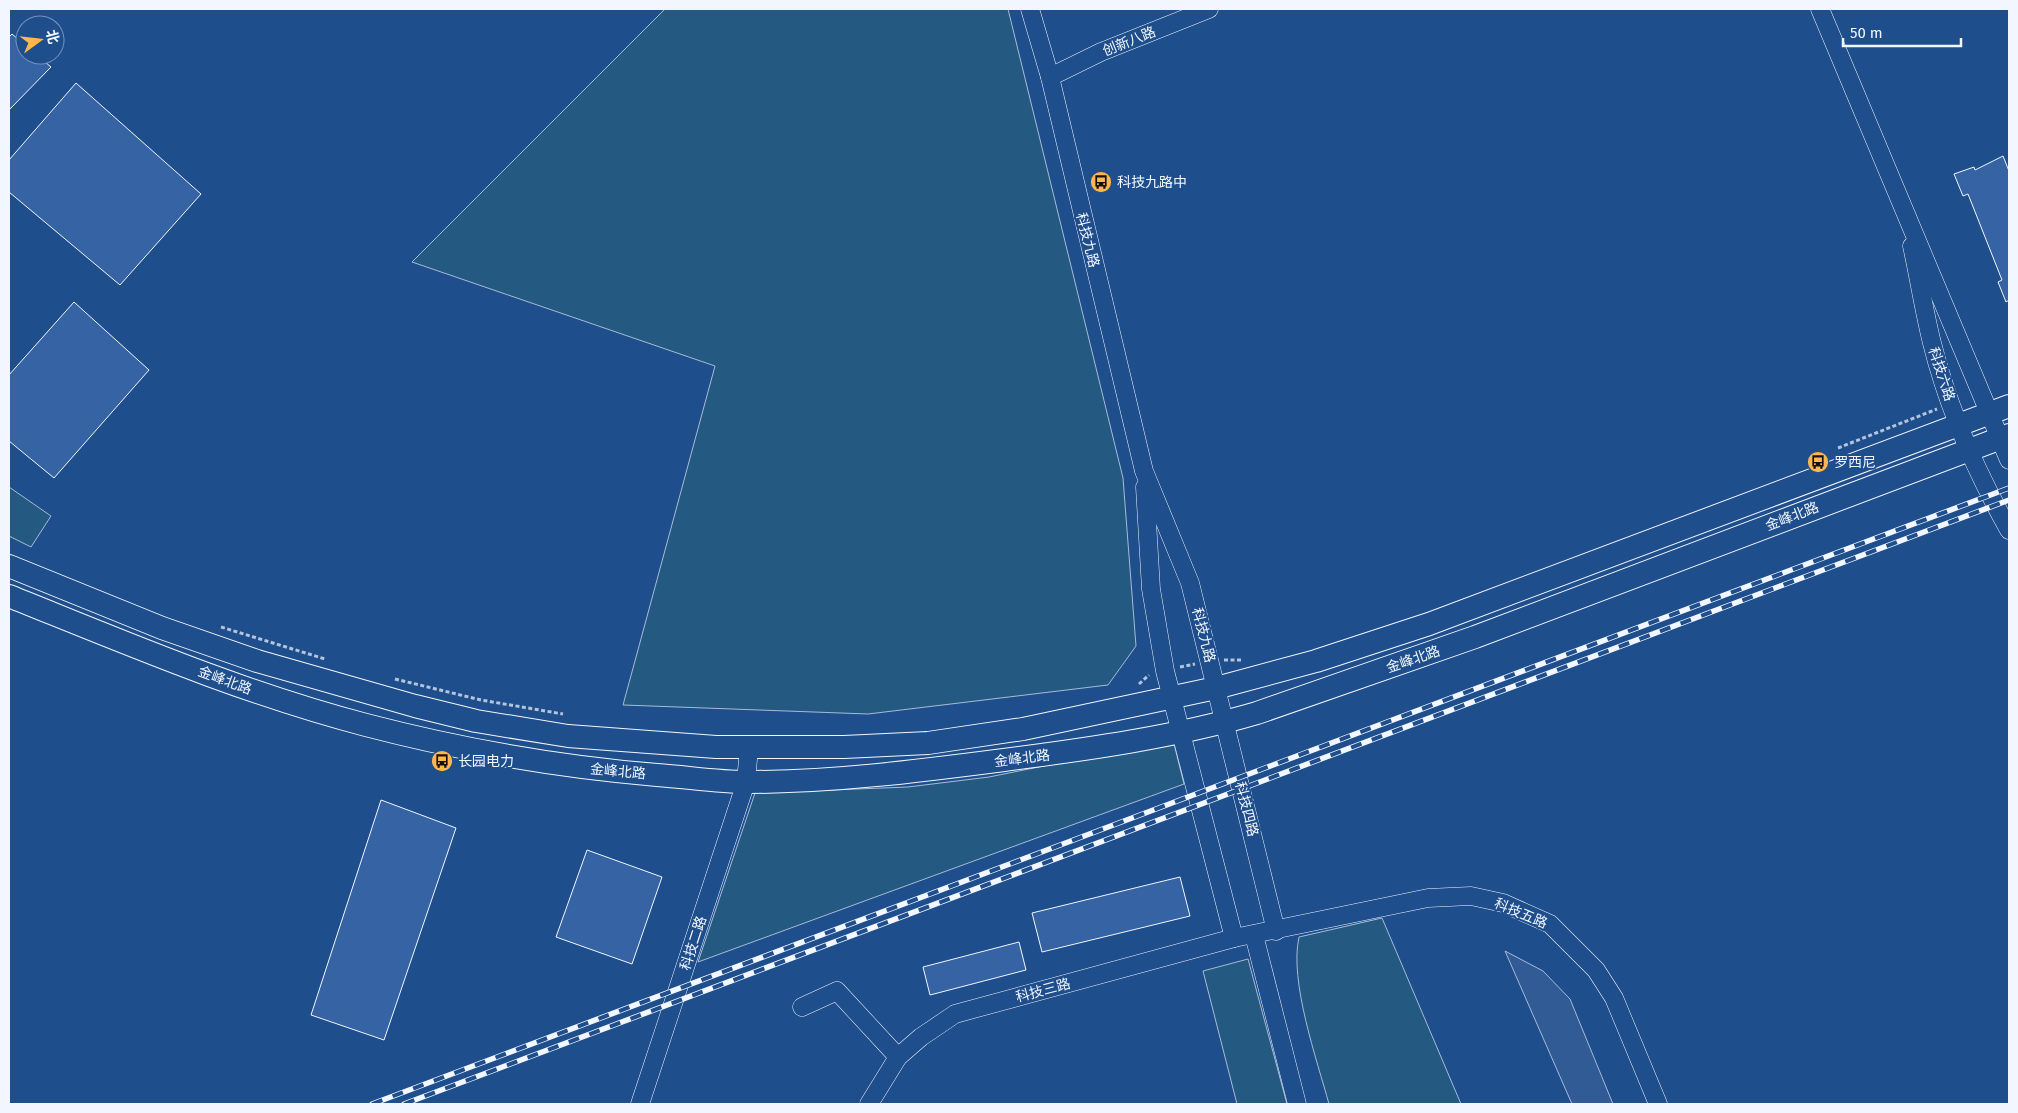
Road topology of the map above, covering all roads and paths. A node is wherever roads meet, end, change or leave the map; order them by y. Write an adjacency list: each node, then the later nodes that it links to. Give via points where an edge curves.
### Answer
1 (1030, 9): 4 (street, 科技九路)
2 (1209, 9): 4 (street, 创新八路)
3 (1820, 9): 5 (street, 科技六路)
4 (1050, 76): 13 (street, 科技九路)
5 (1905, 209): 6 (street, 科技六路, via 1932,344); 7 (street, 科技六路)
6 (1952, 404): 8 (street, 科技六路); 10 (path)
7 (2000, 410): 8 (main road, 金峰北路); 9 (street, 科技六路)
8 (1959, 425): 11 (street, 科技六路); 24 (main road, 金峰北路, via 1429,624 1316,661)
9 (2005, 437): 11 (main road, 金峰北路); 12 (street, 科技六路)
10 (1833, 450)
11 (1970, 450): 14 (street, 科技六路); 27 (main road, 金峰北路, via 1475,637)
12 (2009, 460)
13 (1144, 471): 18 (street, 科技九路, via 1190,583); 21 (street, 科技九路, via 1151,589)
14 (2009, 530)
15 (9, 566): 29 (main road, 金峰北路, via 162,628 240,655 415,706 476,721 568,736)
16 (9, 596): 30 (main road, 金峰北路, via 250,689 364,724 483,752 583,769)
17 (214, 624): 20 (path)
18 (1210, 660): 19 (path); 21 (path); 24 (street, 科技九路)
19 (1246, 660)
20 (332, 661)
21 (1165, 671): 23 (path, via 1148,676); 25 (street, 科技九路)
22 (387, 677): 26 (path, via 481,700)
23 (1136, 688)
24 (1216, 688): 25 (main road, 金峰北路); 27 (street, 科技四路)
25 (1173, 697): 28 (street); 29 (main road, 金峰北路, via 1023,730 928,743)
26 (567, 715)
27 (1226, 722): 28 (main road, 金峰北路); 31 (street, 科技四路)
28 (1180, 732): 30 (main road, 金峰北路, via 1091,749 908,773); 33 (street)
29 (749, 748): 30 (street, 科技二路)
30 (746, 782): 36 (street, 科技二路)
31 (1276, 931): 32 (street, 科技五路); 39 (street, 科技五路, via 1428,898 1471,896 1503,903 1550,924 1596,970 1614,998)
32 (1254, 935): 33 (street, 科技三路); 38 (street)
33 (1234, 938): 35 (street, 科技三路, via 955,1014)
34 (802, 1007): 35 (street, via 837,991)
35 (898, 1057): 37 (street, 科技三路)
36 (640, 1104)
37 (868, 1104)
38 (1297, 1104)
39 (1658, 1104)

